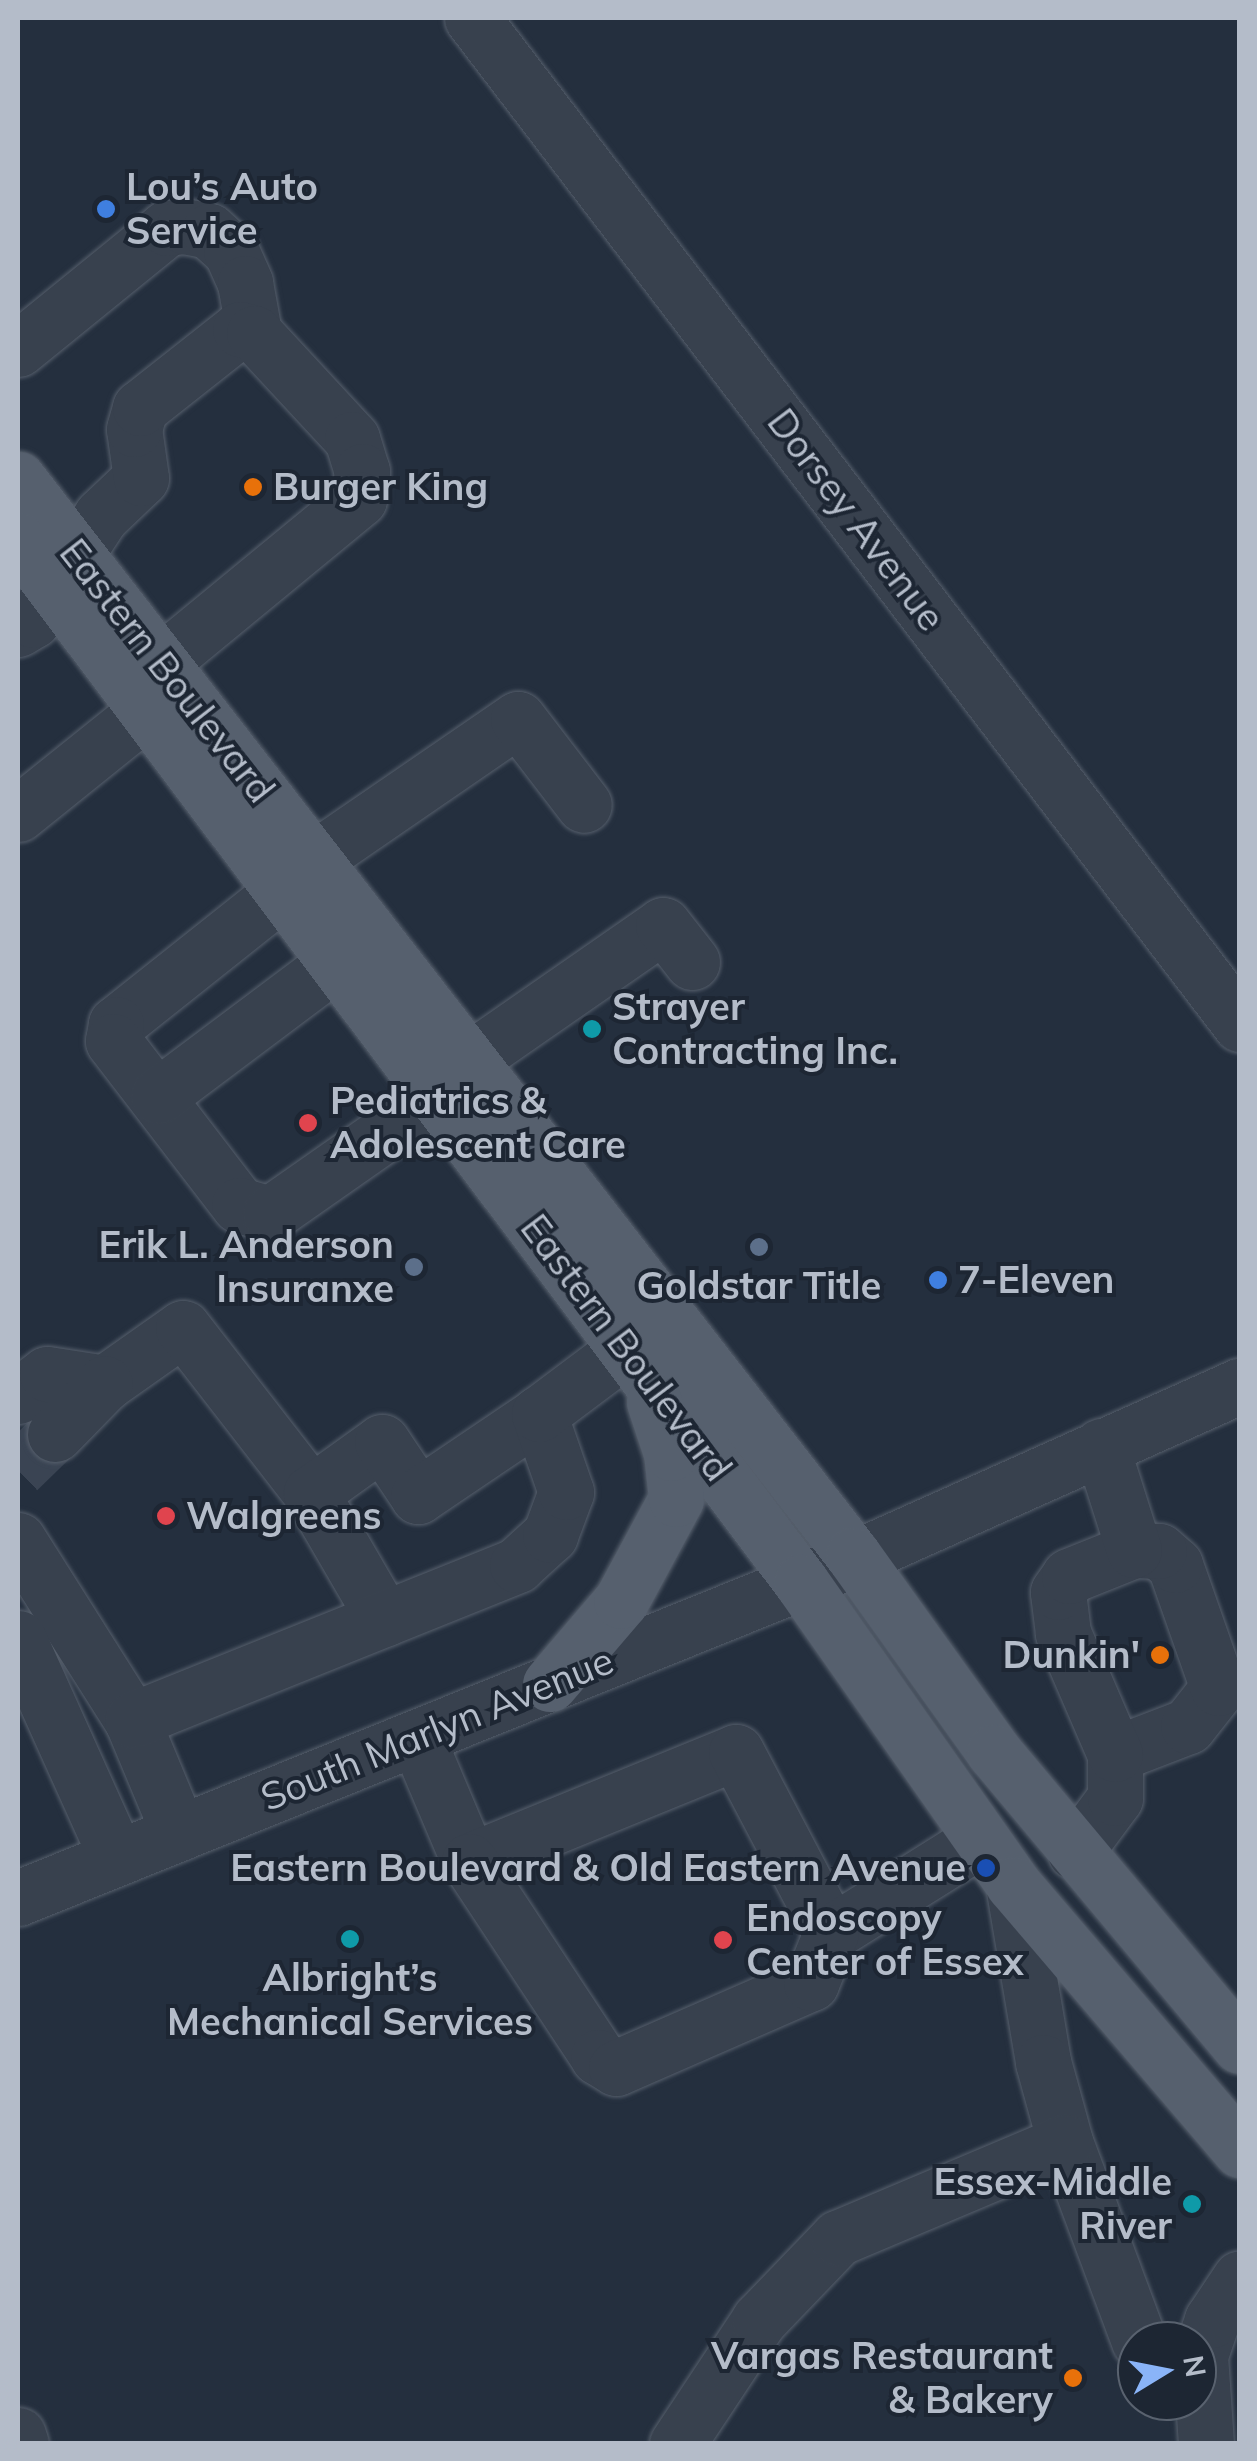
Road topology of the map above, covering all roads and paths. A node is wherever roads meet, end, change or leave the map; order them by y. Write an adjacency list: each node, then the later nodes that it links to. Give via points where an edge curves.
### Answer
1 (472, 18): 14 (street, Dorsey Avenue)
2 (254, 333): 3 (street, via 245,283 230,251 209,232 184,226 167,228); 6 (street, via 240,329 140,408 134,429 141,478 101,516); 8 (street, via 352,438 362,471 359,499)
3 (18, 349)
4 (18, 479): 6 (main road, Eastern Boulevard)
5 (18, 540): 6 (main road, Eastern Boulevard)
6 (66, 573): 7 (street, via 33,620); 8 (main road, Eastern Boulevard)
7 (18, 629)
8 (153, 687): 9 (street); 11 (main road, Eastern Boulevard)
9 (23, 798)
10 (584, 804): 11 (street, via 518,719)
11 (298, 876): 13 (main road, Eastern Boulevard); 15 (main road, Eastern Boulevard); 16 (street, via 116,1024 113,1041)
12 (692, 962): 15 (street, via 663,925)
13 (335, 963): 15 (main road, Eastern Boulevard); 16 (street)
14 (1240, 1024)
15 (453, 1078): 16 (street, via 270,1214 239,1206); 17 (main road, Eastern Boulevard); 27 (main road, Eastern Boulevard)
16 (158, 1096)
17 (635, 1359): 21 (street); 28 (main road, Eastern Boulevard); 31 (main road, via 671,1452 676,1499 622,1602)
18 (105, 1383): 20 (street, via 47,1374); 22 (street); 24 (street, via 184,1328)
19 (1240, 1386): 23 (street, South Marlyn Avenue)
20 (18, 1396)
21 (538, 1414): 24 (street, via 418,1496 382,1442); 29 (street, via 566,1492 550,1534 517,1565)
22 (55, 1434)
23 (1101, 1446): 26 (street); 27 (street, South Marlyn Avenue)
24 (311, 1492): 29 (street)
25 (18, 1540): 32 (street)
26 (1134, 1550): 34 (street, via 1069,1576 1055,1608); 34 (street, via 1160,1551 1174,1565 1218,1688 1188,1726)
27 (853, 1555): 28 (street, South Marlyn Avenue); 37 (main road, Eastern Boulevard, via 994,1752)
28 (801, 1582): 31 (street, South Marlyn Avenue); 36 (main road, Eastern Boulevard)
29 (384, 1619): 32 (street)
30 (18, 1638): 38 (street)
31 (550, 1684): 33 (street, South Marlyn Avenue)
32 (132, 1720): 35 (street)
33 (416, 1738): 35 (street, South Marlyn Avenue); 39 (street)
34 (1115, 1754): 37 (street, via 1115,1798)
35 (180, 1833): 38 (street, South Marlyn Avenue)
36 (981, 1839): 40 (main road, Eastern Boulevard); 42 (street)
37 (1075, 1852): 43 (main road, Eastern Boulevard)
38 (117, 1858): 41 (street, South Marlyn Avenue)
39 (469, 1861): 42 (street, via 736,1752); 42 (street, via 598,2056 616,2068 811,1984)
40 (1013, 1884): 44 (street, via 1043,2062); 45 (main road, Eastern Boulevard)
41 (18, 1898)
42 (832, 1933)
43 (1240, 2046)
44 (1065, 2142): 47 (street); 51 (street, via 838,2238 759,2320)
45 (1240, 2150)
46 (1240, 2278): 53 (street, via 1212,2320 1200,2355)
47 (1132, 2321)
48 (1173, 2421): 52 (street)
49 (18, 2435): 50 (street)
50 (21, 2444)
51 (677, 2444)
52 (1184, 2444)
53 (1206, 2444)

